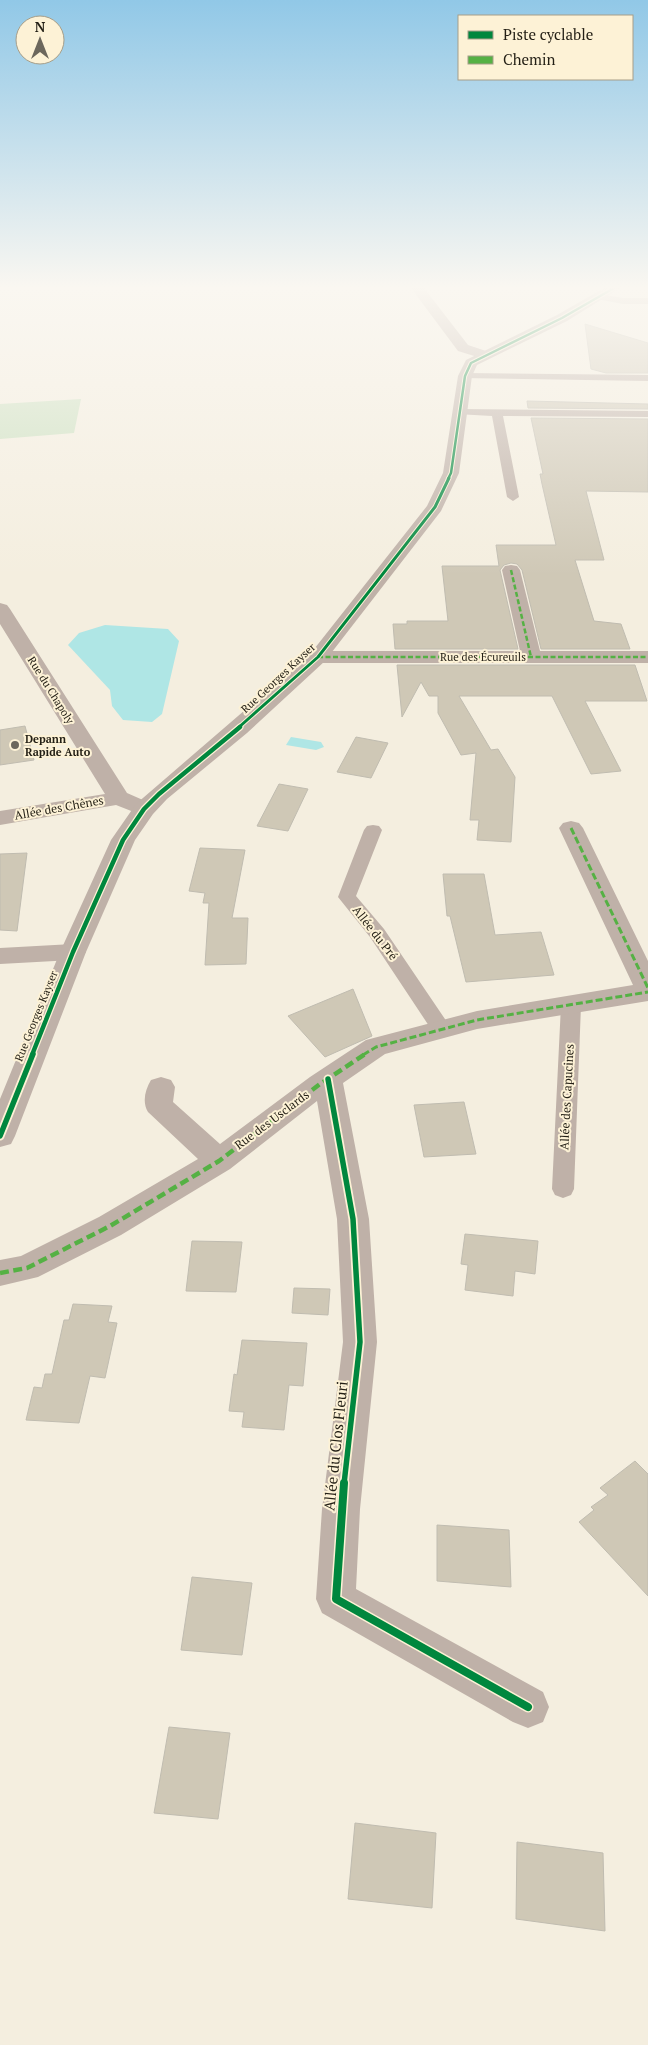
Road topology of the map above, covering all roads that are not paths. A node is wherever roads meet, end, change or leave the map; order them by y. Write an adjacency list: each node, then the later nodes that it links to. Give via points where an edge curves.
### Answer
1 (464, 383): 2 (street, Rue Georges Kayser)
2 (460, 412): 3 (lane); 8 (street, Rue Georges Kayser, via 451,473 435,507)
3 (497, 412): 4 (lane); 5 (lane)
4 (648, 414)
5 (513, 497)
6 (511, 570): 9 (street)
7 (3, 620): 11 (street, Rue du Chapoly)
8 (318, 657): 9 (street, Rue des Écureuils); 12 (street, Rue Georges Kayser)
9 (531, 657): 10 (street, Rue des Écureuils)
10 (648, 657)
11 (119, 798): 12 (street); 13 (street, Allée des Chênes)
12 (144, 809): 16 (street, Rue Georges Kayser, via 123,840)
13 (0, 818)
14 (571, 828): 18 (street)
15 (373, 830): 21 (lane, Allée du Pré, via 347,897 377,932)
16 (73, 952): 17 (street); 24 (street, Rue Georges Kayser)
17 (0, 956)
18 (648, 988)
19 (648, 992): 20 (street, Rue des Usclards)
20 (571, 1005): 21 (street, Rue des Usclards, via 477,1020); 26 (lane, Allée des Capucines)
21 (442, 1030): 22 (street, Rue des Usclards, via 376,1047)
22 (328, 1079): 25 (street, Rue des Usclards); 28 (street, Allée du Clos Fleuri, via 353,1219 360,1342 341,1509 336,1598)
23 (161, 1087): 25 (street, via 158,1105)
24 (0, 1136)
25 (219, 1160): 27 (street, Rue des Usclards, via 110,1226 27,1268)
26 (563, 1189)
27 (0, 1273)
28 (528, 1707)

